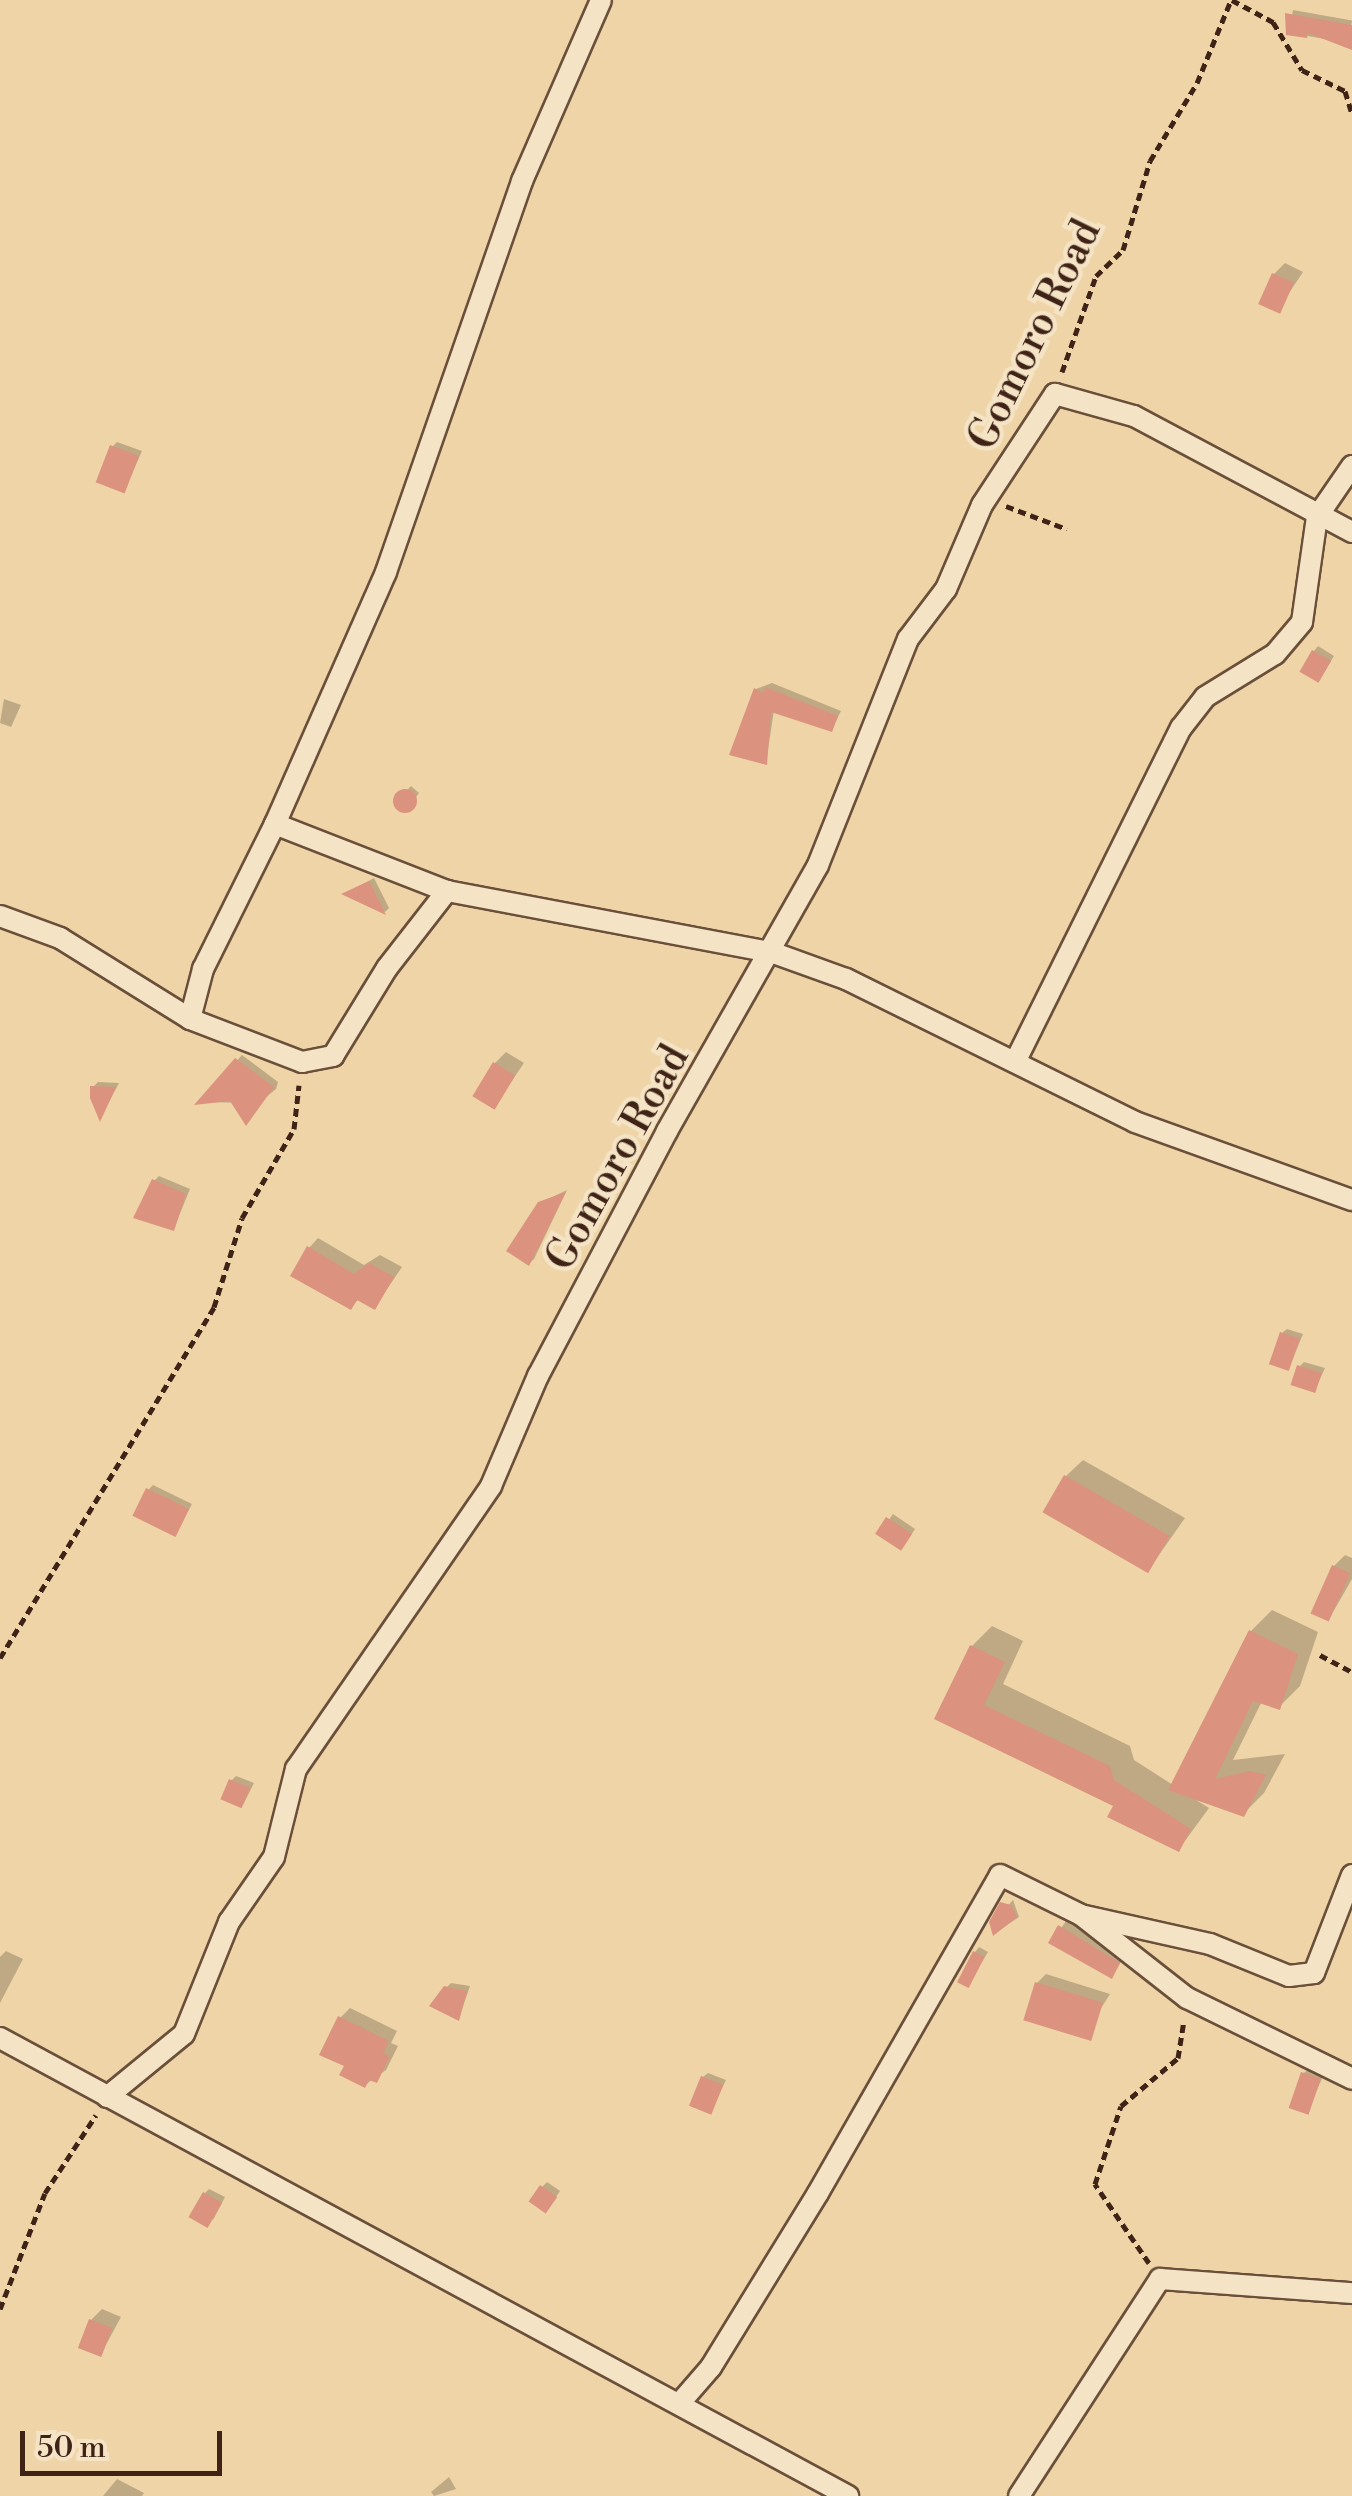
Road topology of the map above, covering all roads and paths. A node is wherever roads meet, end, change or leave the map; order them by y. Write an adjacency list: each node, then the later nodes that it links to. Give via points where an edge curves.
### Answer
1 (601, 0): 10 (street, via 522,181 386,572)
2 (1231, 0): 3 (path, via 1274,22 1302,70 1345,91); 4 (path, Gomoro Road, via 1197,83 1150,160 1124,250 1096,276)
3 (1352, 114)
4 (1054, 394): 6 (street, Gomoro Road); 7 (street, via 1134,416)
5 (1352, 466): 7 (street)
6 (990, 498): 8 (path); 13 (street, Gomoro Road, via 971,525 946,589 908,639 818,865)
7 (1317, 517): 9 (street); 15 (street, via 1302,622 1274,654 1206,697 1181,728)
8 (1067, 529)
9 (1352, 532)
10 (275, 824): 11 (street); 14 (street, via 203,968)
11 (447, 891): 13 (street); 16 (street, via 378,980 333,1056)
12 (0, 916): 14 (street, via 60,938)
13 (771, 952): 15 (street); 26 (street, Gomoro Road, via 538,1376 491,1486 296,1769 274,1857 229,1922 184,2034)
14 (190, 1019): 16 (street)
15 (1016, 1060): 17 (street, via 1135,1122)
16 (302, 1062): 19 (path, via 294,1129 242,1218 214,1307)
17 (1352, 1200)
18 (1320, 1655): 20 (path)
19 (0, 1658)
20 (1352, 1672)
21 (1352, 1875): 22 (street, via 1314,1973 1289,1976 1210,1944)
22 (1081, 1915): 23 (street); 30 (street, via 1000,1876 818,2193 711,2367)
23 (1187, 1998): 25 (street); 27 (path, via 1178,2058 1121,2106 1096,2184)
24 (0, 2038): 26 (street)
25 (1352, 2079)
26 (107, 2098): 29 (path, via 45,2193); 30 (street)
27 (1160, 2279): 28 (street); 32 (street)
28 (1352, 2293)
29 (0, 2309)
30 (680, 2404): 31 (street)
31 (848, 2496)
32 (1019, 2496)

